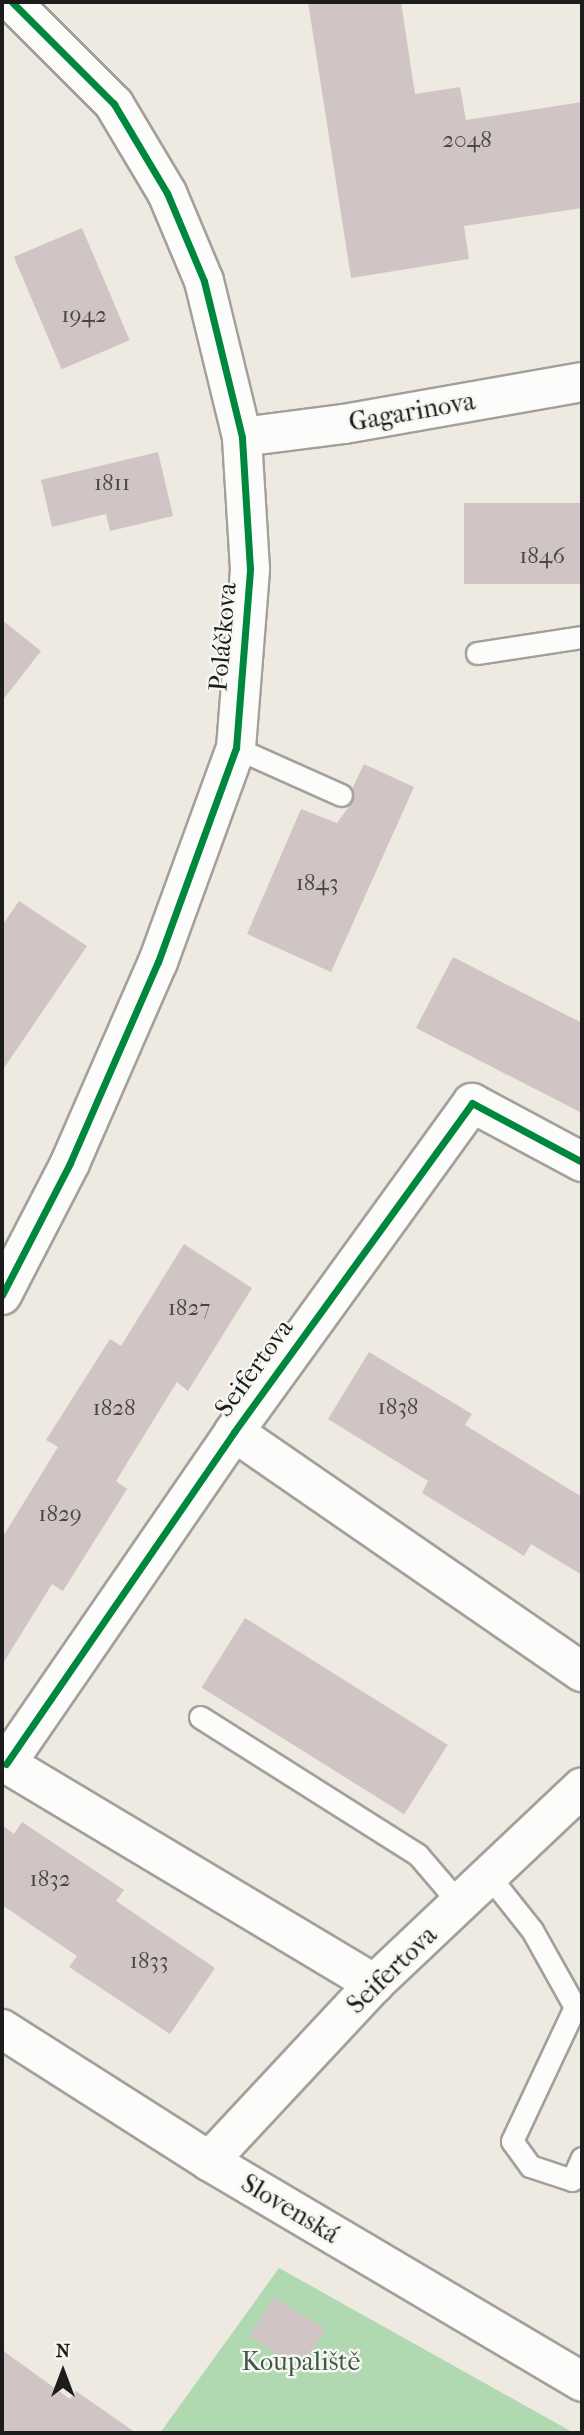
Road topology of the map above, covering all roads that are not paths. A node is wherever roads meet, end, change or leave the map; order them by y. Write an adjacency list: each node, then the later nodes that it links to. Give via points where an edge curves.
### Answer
1 (12, 2): 3 (street, Poláčkova, via 114,104 167,193 204,281)
2 (582, 383): 3 (street, Gagarinova)
3 (242, 437): 6 (street, Poláčkova, via 250,569)
4 (582, 637): 5 (lane)
5 (477, 653)
6 (236, 748): 7 (lane); 9 (street, Poláčkova, via 158,962 70,1163)
7 (341, 795)
8 (582, 1161): 10 (street, Seifertova, via 471,1103)
9 (2, 1295)
10 (234, 1432): 11 (street, Seifertova); 13 (street, Seifertova)
11 (582, 1672)
12 (200, 1717): 16 (lane, via 418,1855)
13 (4, 1763): 17 (street)
14 (582, 1787): 15 (street, Seifertova)
15 (489, 1875): 16 (street, Seifertova); 18 (lane, via 532,1930)
16 (460, 1904): 17 (street, Seifertova)
17 (374, 1984): 21 (street, Seifertova)
18 (579, 2008): 20 (lane, via 512,2141 530,2166 572,2180)
19 (2, 2029): 21 (street, Slovenská)
20 (582, 2158)
21 (209, 2161): 22 (street, Slovenská)
22 (582, 2382)

